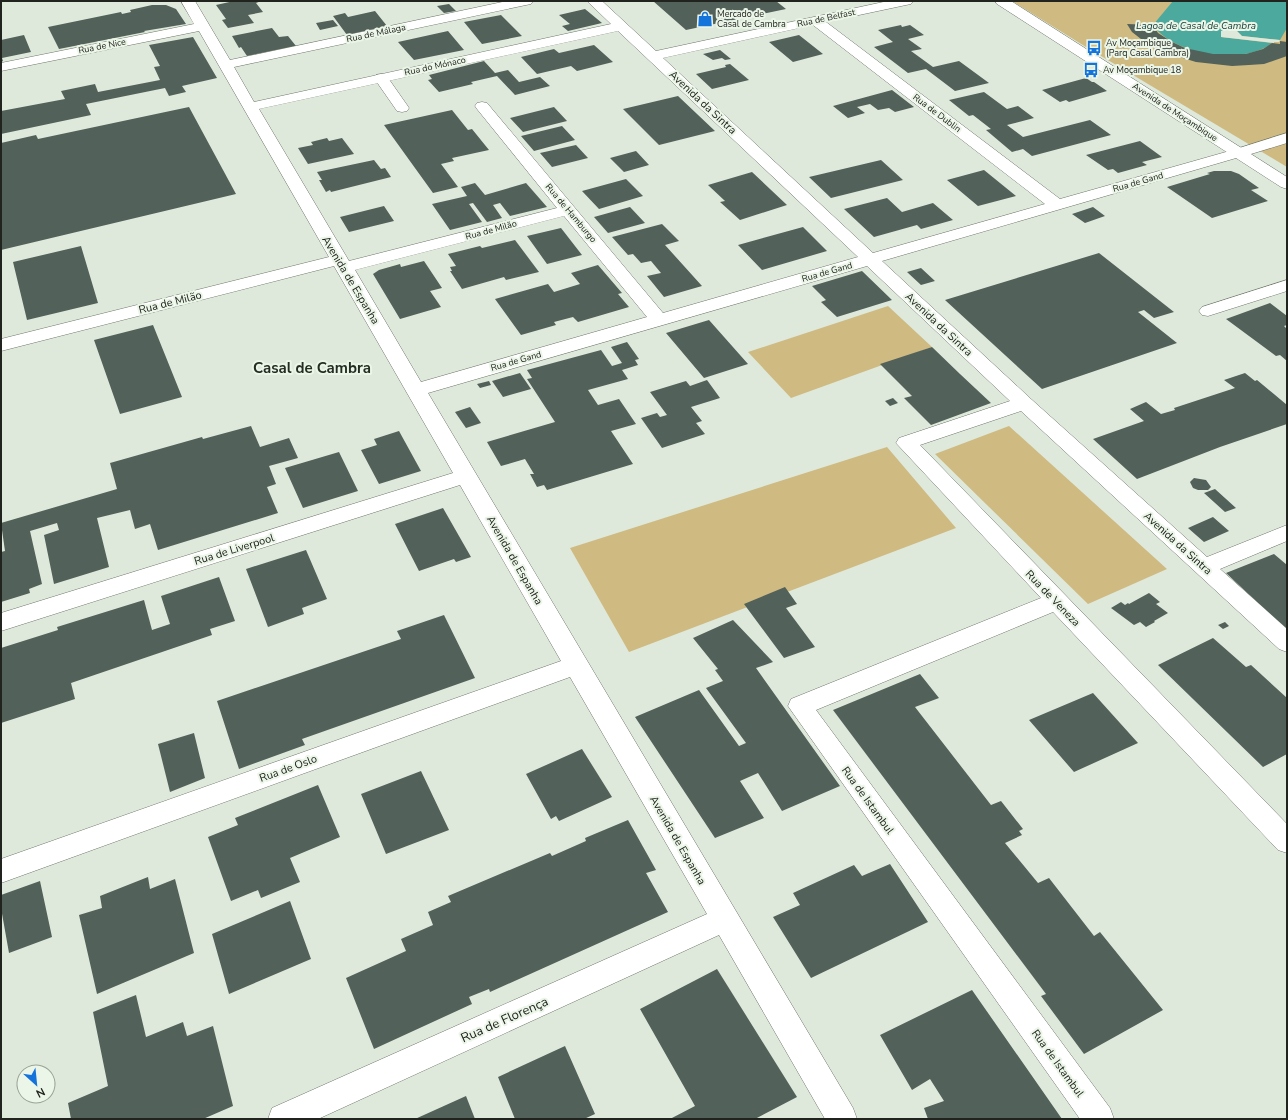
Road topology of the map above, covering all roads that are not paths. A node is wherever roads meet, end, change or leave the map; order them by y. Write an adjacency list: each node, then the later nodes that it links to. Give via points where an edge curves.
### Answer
1 (188, 1): 7 (street, Avenida de Espanha)
2 (526, 1): 10 (street, Rua de Málaga)
3 (594, 1): 8 (street, Avenida da Sintra)
4 (906, 1): 6 (street, Rua de Belfast)
5 (1002, 1): 17 (street, Avenida de Moçambique)
6 (816, 21): 9 (street, Rua de Belfast); 19 (street, Rua de Dublin)
7 (203, 26): 10 (street, Avenida de Espanha); 11 (street, Rua de Nice)
8 (621, 26): 9 (street, Avenida da Sintra); 12 (street, Rua do Mónaco)
9 (653, 56): 21 (street, Avenida da Sintra)
10 (225, 65): 14 (street, Avenida de Espanha)
11 (1, 67)
12 (381, 78): 14 (street, Rua do Mónaco); 15 (street)
13 (482, 106): 20 (street, Rua de Hamburgo)
14 (250, 107): 22 (street, Avenida de Espanha)
15 (402, 108)
16 (1287, 138): 17 (street, Rua de Gand)
17 (1238, 153): 18 (street, Avenida de Moçambique); 19 (street, Rua de Gand)
18 (1287, 184)
19 (1057, 206): 21 (street, Rua de Gand)
20 (568, 210): 22 (street, Rua de Milão); 25 (street, Rua de Hamburgo)
21 (870, 259): 25 (street, Rua de Gand); 28 (street, Avenida da Sintra)
22 (342, 264): 26 (street, Rua de Milão); 27 (street, Avenida de Espanha)
23 (1287, 285): 24 (street)
24 (1208, 311)
25 (659, 320): 27 (street, Rua de Gand)
26 (1, 345)
27 (416, 390): 29 (street, Avenida de Espanha)
28 (1024, 403): 31 (street, Avenida da Sintra); 32 (street, Rua de Veneza, via 906,443)
29 (466, 476): 33 (street, Rua de Liverpool); 35 (street, Avenida de Espanha)
30 (1287, 533): 31 (street)
31 (1203, 567): 34 (street, Avenida da Sintra)
32 (1057, 601): 36 (street, Rua de Veneza); 41 (street, Rua de Istambul, via 800,706)
33 (1, 622)
34 (1287, 644)
35 (576, 664): 37 (street, Rua de Oslo); 38 (street, Avenida de Espanha)
36 (1287, 842)
37 (1, 872)
38 (725, 919): 39 (street, Rua de Florença); 40 (street, Avenida de Espanha)
39 (283, 1119)
40 (842, 1119)
41 (1098, 1119)

